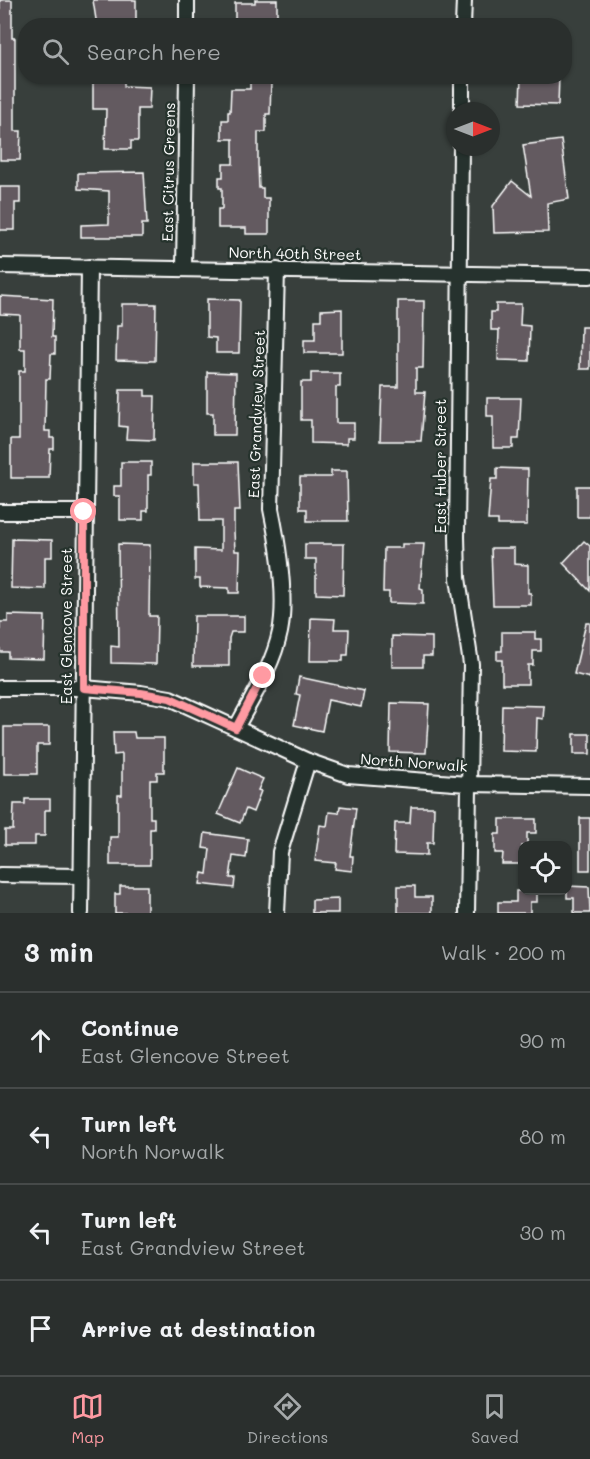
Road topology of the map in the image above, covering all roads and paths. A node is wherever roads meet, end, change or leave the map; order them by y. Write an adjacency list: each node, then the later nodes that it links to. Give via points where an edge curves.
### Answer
1 (187, 0): 3 (street)
2 (464, 0): 4 (street)
3 (187, 18)
4 (463, 18)
5 (187, 84): 11 (street, East Citrus Greens)
6 (462, 84): 7 (street)
7 (462, 102)
8 (461, 156): 13 (street, East Huber Street)
9 (0, 266): 10 (street, North 40th Street)
10 (89, 267): 11 (street, North 40th Street); 16 (street, East Glencove Street)
11 (184, 268): 12 (street, North 40th Street)
12 (277, 270): 13 (street, North 40th Street); 19 (street, East Grandview Street, via 271,509 279,547 280,632)
13 (458, 273): 14 (street, North 40th Street); 21 (street, East Huber Street, via 458,578 471,664)
14 (590, 276)
15 (0, 512): 16 (street)
16 (84, 512): 18 (street, East Glencove Street)
17 (0, 688): 18 (street, North Norwalk)
18 (84, 688): 19 (street, North Norwalk, via 170,698); 24 (street, East Glencove Street)
19 (236, 728): 20 (street, North Norwalk)
20 (309, 761): 21 (street, North Norwalk, via 348,775); 26 (street, via 280,852)
21 (467, 784): 22 (street, North Norwalk); 27 (street, East Huber Street)
22 (590, 786)
23 (0, 875): 24 (street)
24 (81, 876): 25 (street, East Glencove Street)
25 (81, 913)
26 (277, 913)
27 (467, 913)

